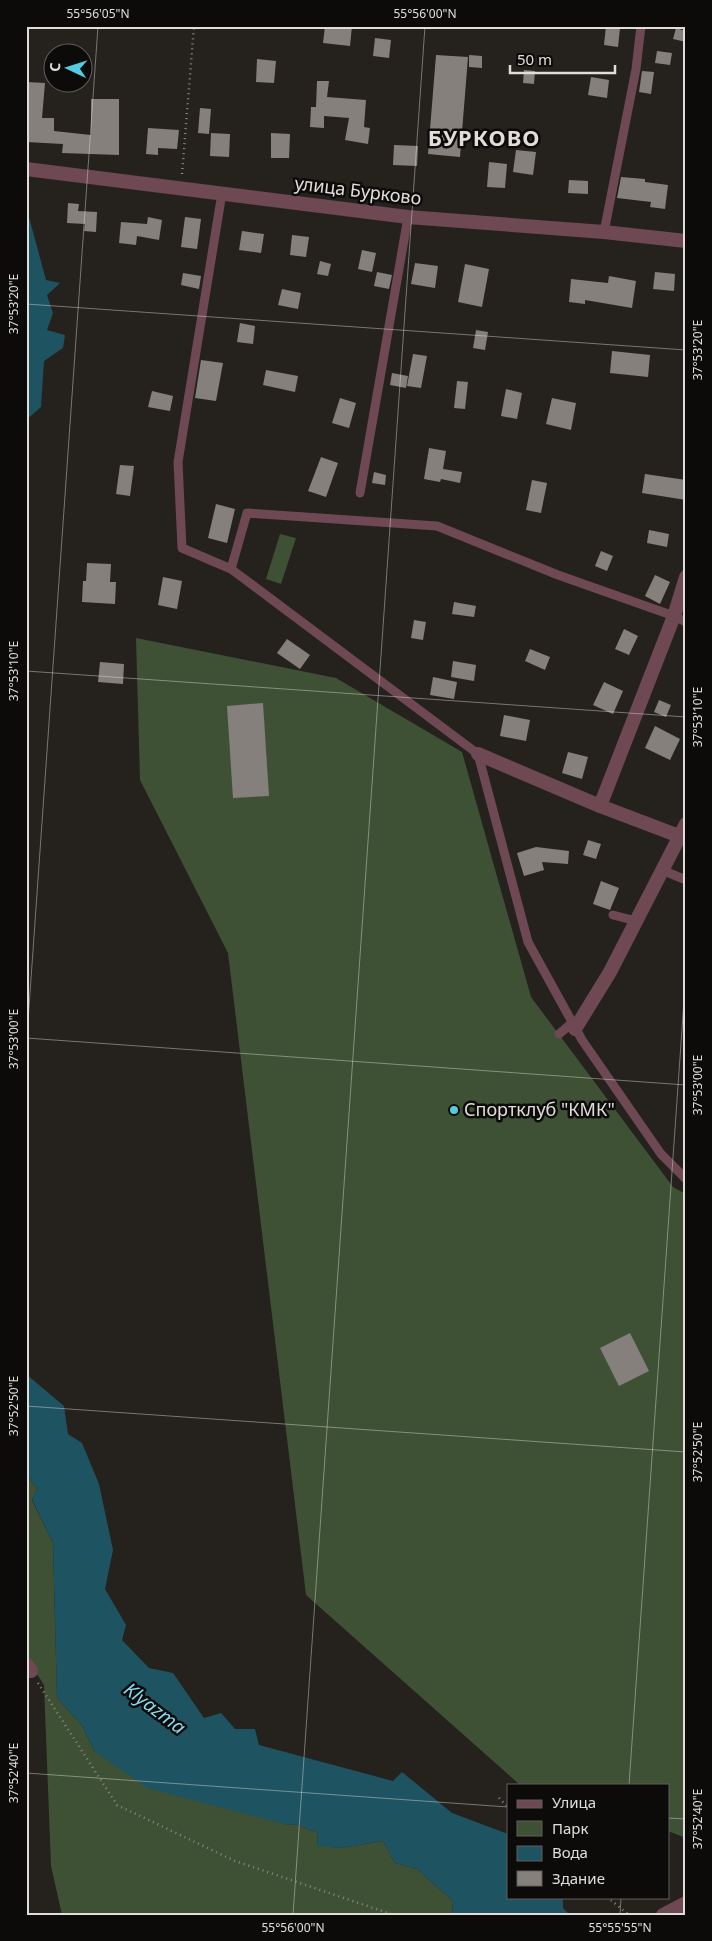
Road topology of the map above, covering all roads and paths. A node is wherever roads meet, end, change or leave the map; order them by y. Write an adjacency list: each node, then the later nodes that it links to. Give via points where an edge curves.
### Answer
1 (194, 26): 4 (path)
2 (641, 26): 7 (lane, via 636,69)
3 (26, 169): 4 (street, улица Бурково)
4 (181, 188): 5 (street, улица Бурково)
5 (222, 194): 6 (street, улица Бурково); 10 (lane, via 178,462 182,548)
6 (408, 217): 7 (street, улица Бурково); 9 (lane)
7 (604, 232): 8 (street, улица Бурково)
8 (686, 241)
9 (360, 493)
10 (231, 569): 12 (lane, via 247,513 437,526 558,575); 13 (lane)
11 (686, 577): 12 (street)
12 (680, 619): 14 (street)
13 (478, 754): 14 (street); 20 (lane, via 528,942)
14 (600, 806): 15 (street)
15 (683, 830): 16 (street)
16 (662, 870): 17 (lane); 19 (street)
17 (686, 880)
18 (613, 915): 19 (lane)
19 (636, 921): 20 (street, via 610,972)
20 (573, 1026): 21 (lane); 22 (lane, via 661,1154)
21 (559, 1034)
22 (686, 1179)
23 (29, 1668): 28 (path, via 117,1805 235,1861)
24 (500, 1798): 25 (path)
25 (507, 1806)
26 (608, 1898): 29 (path)
27 (686, 1903): 30 (street)
28 (394, 1915)
29 (629, 1915)
30 (663, 1915)

